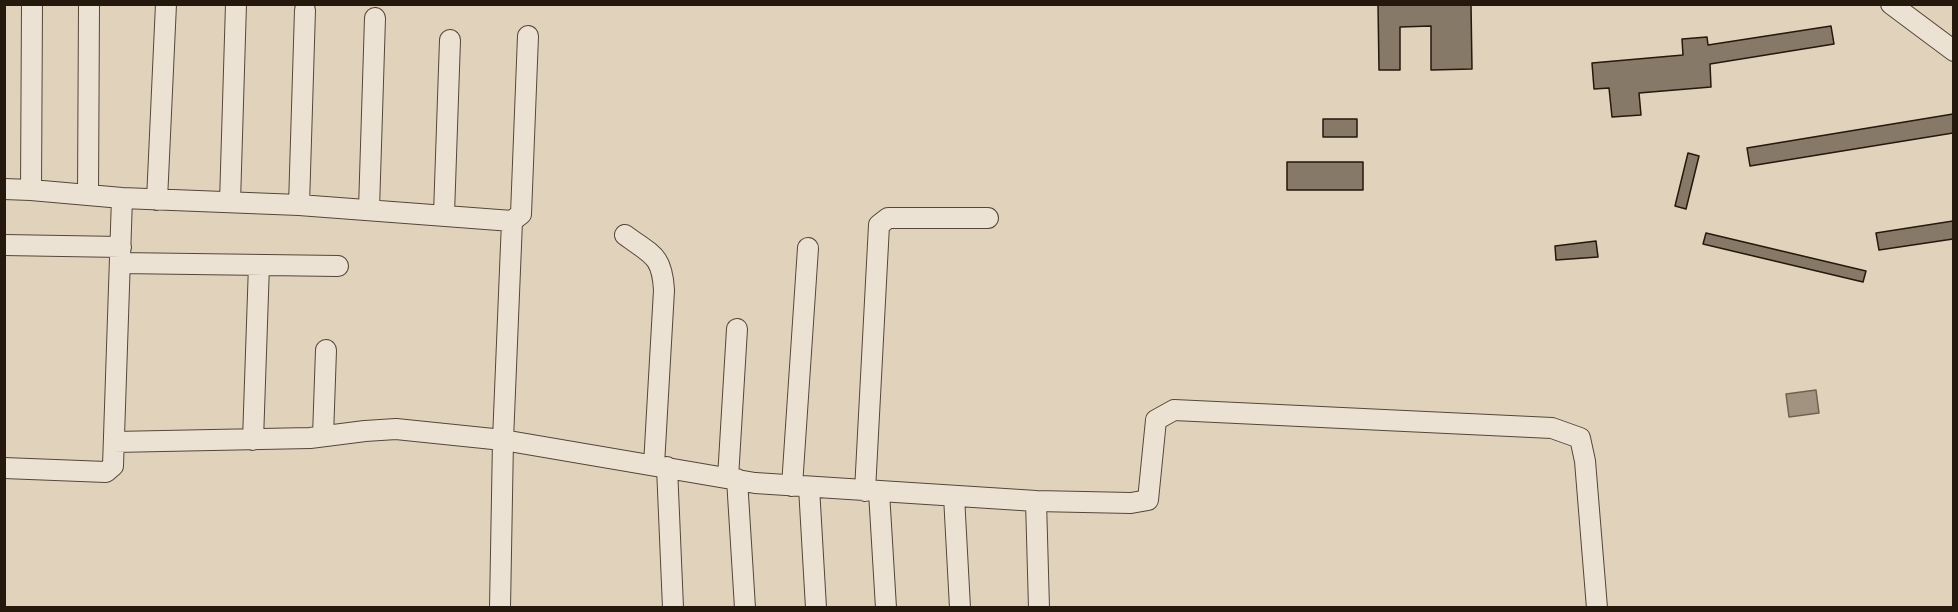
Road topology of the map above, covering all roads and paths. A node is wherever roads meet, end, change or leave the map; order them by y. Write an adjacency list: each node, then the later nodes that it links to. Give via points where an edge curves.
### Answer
1 (32, 4): 12 (street)
2 (89, 4): 13 (street)
3 (166, 4): 15 (street)
4 (236, 4): 16 (street)
5 (1891, 4): 10 (street)
6 (305, 10): 17 (street)
7 (375, 18): 18 (street)
8 (528, 36): 21 (street, via 520,214)
9 (450, 40): 19 (street)
10 (1953, 51)
11 (4, 189): 12 (street)
12 (31, 190): 13 (street)
13 (88, 195): 14 (street)
14 (122, 198): 15 (street); 25 (street)
15 (157, 200): 16 (street)
16 (230, 202): 17 (street)
17 (299, 205): 18 (street)
18 (369, 209): 19 (street)
19 (444, 214): 21 (street)
20 (988, 218): 38 (street, via 888,218 879,225)
21 (512, 221): 32 (street)
22 (625, 235): 34 (street, via 658,259 663,273)
23 (4, 245): 25 (street)
24 (808, 249): 37 (street)
25 (120, 255): 26 (street); 33 (street)
26 (259, 265): 27 (street); 31 (street)
27 (338, 266)
28 (737, 329): 36 (street)
29 (326, 350): 30 (street)
30 (323, 436): 31 (street); 32 (street, via 396,429)
31 (253, 440): 33 (street)
32 (503, 440): 34 (street); 41 (street)
33 (114, 442): 35 (street, via 114,466 106,472)
34 (660, 466): 36 (street); 42 (street)
35 (4, 468)
36 (733, 479): 37 (street); 43 (street)
37 (801, 486): 38 (street); 44 (street)
38 (872, 492): 39 (street); 45 (street)
39 (954, 496): 40 (street); 46 (street)
40 (1036, 501): 47 (street); 48 (street, via 1148,500 1156,420 1174,410 1552,428 1580,438)
41 (500, 608)
42 (673, 608)
43 (745, 608)
44 (816, 608)
45 (886, 608)
46 (960, 608)
47 (1039, 608)
48 (1597, 608)

